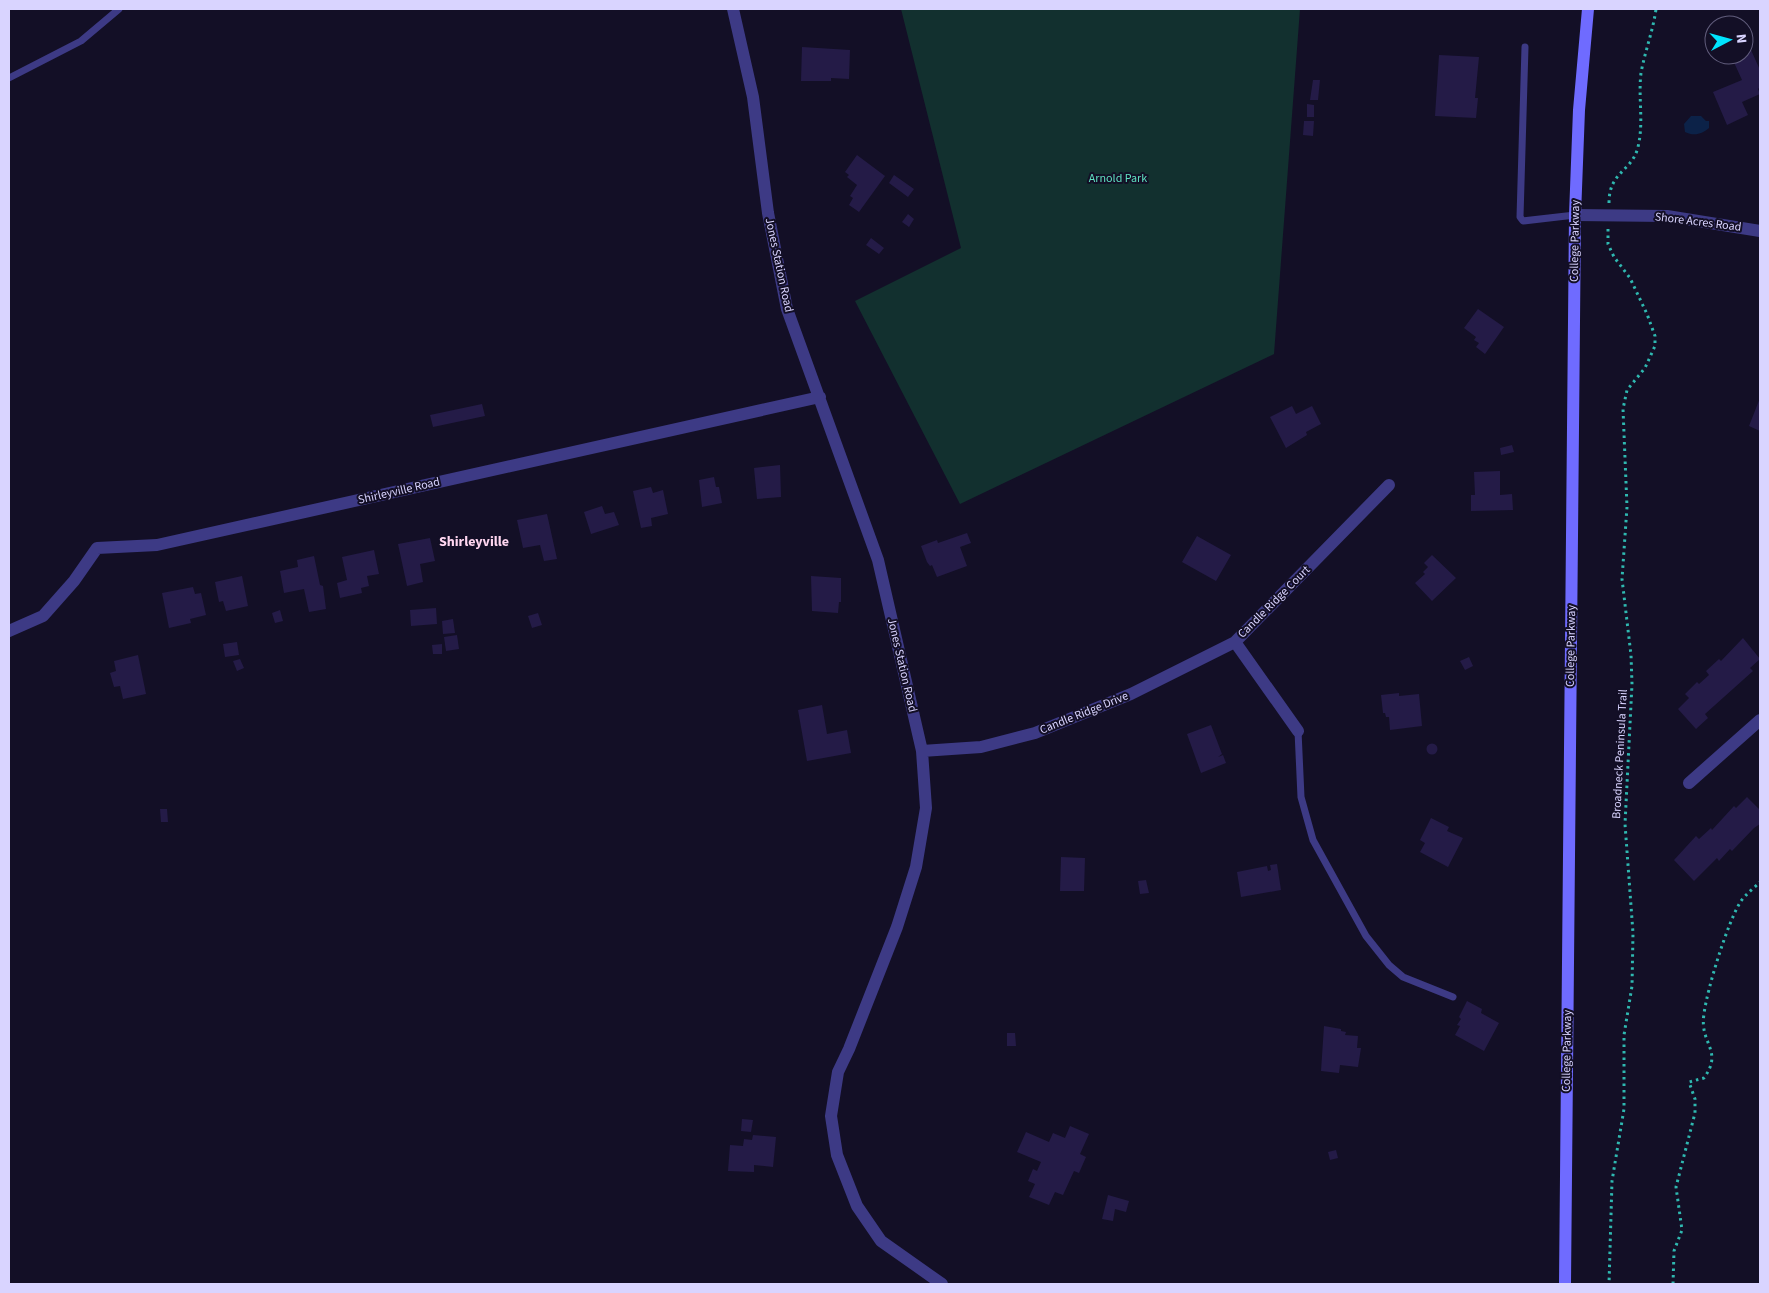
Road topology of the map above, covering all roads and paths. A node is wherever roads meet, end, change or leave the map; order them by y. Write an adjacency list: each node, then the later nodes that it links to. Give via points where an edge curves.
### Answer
1 (120, 9): 6 (lane, via 81,41)
2 (733, 9): 11 (street, Jones Station Road, via 753,97 768,213 787,309)
3 (1588, 9): 8 (main road, College Parkway, via 1579,110)
4 (1656, 9): 7 (path, via 1641,74 1638,147 1634,158 1614,178)
5 (1525, 47): 8 (lane, via 1520,216 1524,221)
6 (9, 78)
7 (1609, 192)
8 (1575, 215): 9 (street, Shore Acres Road, via 1667,216); 22 (main road, College Parkway)
9 (1760, 232)
10 (1608, 244): 23 (path, Broadneck Peninsula Trail, via 1630,278 1655,336 1653,353 1625,397 1627,507 1622,579 1632,674 1626,824 1633,942 1632,986 1624,1035 1624,1109 1612,1181)
11 (820, 397): 13 (street, Shirleyville Road, via 158,545 97,548 74,581 42,616); 17 (street, Jones Station Road, via 878,560)
12 (1389, 485): 14 (street, Candle Ridge Court)
13 (9, 631)
14 (1235, 642): 16 (street, Candle Ridge Court); 17 (street, Candle Ridge Drive, via 1131,694 1035,733 981,748)
15 (1760, 720): 18 (street)
16 (1298, 731): 20 (lane, via 1301,797 1313,840 1366,936 1389,966 1403,977)
17 (922, 751): 21 (street, Jones Station Road, via 926,808 916,867 897,927 838,1072 831,1116 837,1155 856,1206 881,1241)
18 (1688, 784)
19 (1760, 882): 24 (path, via 1741,901 1725,936 1704,1014 1703,1035 1714,1055 1704,1078 1690,1082 1695,1113 1676,1187 1682,1230 1674,1251)
20 (1453, 997)
21 (942, 1284)
22 (1565, 1284)
23 (1609, 1284)
24 (1673, 1284)

